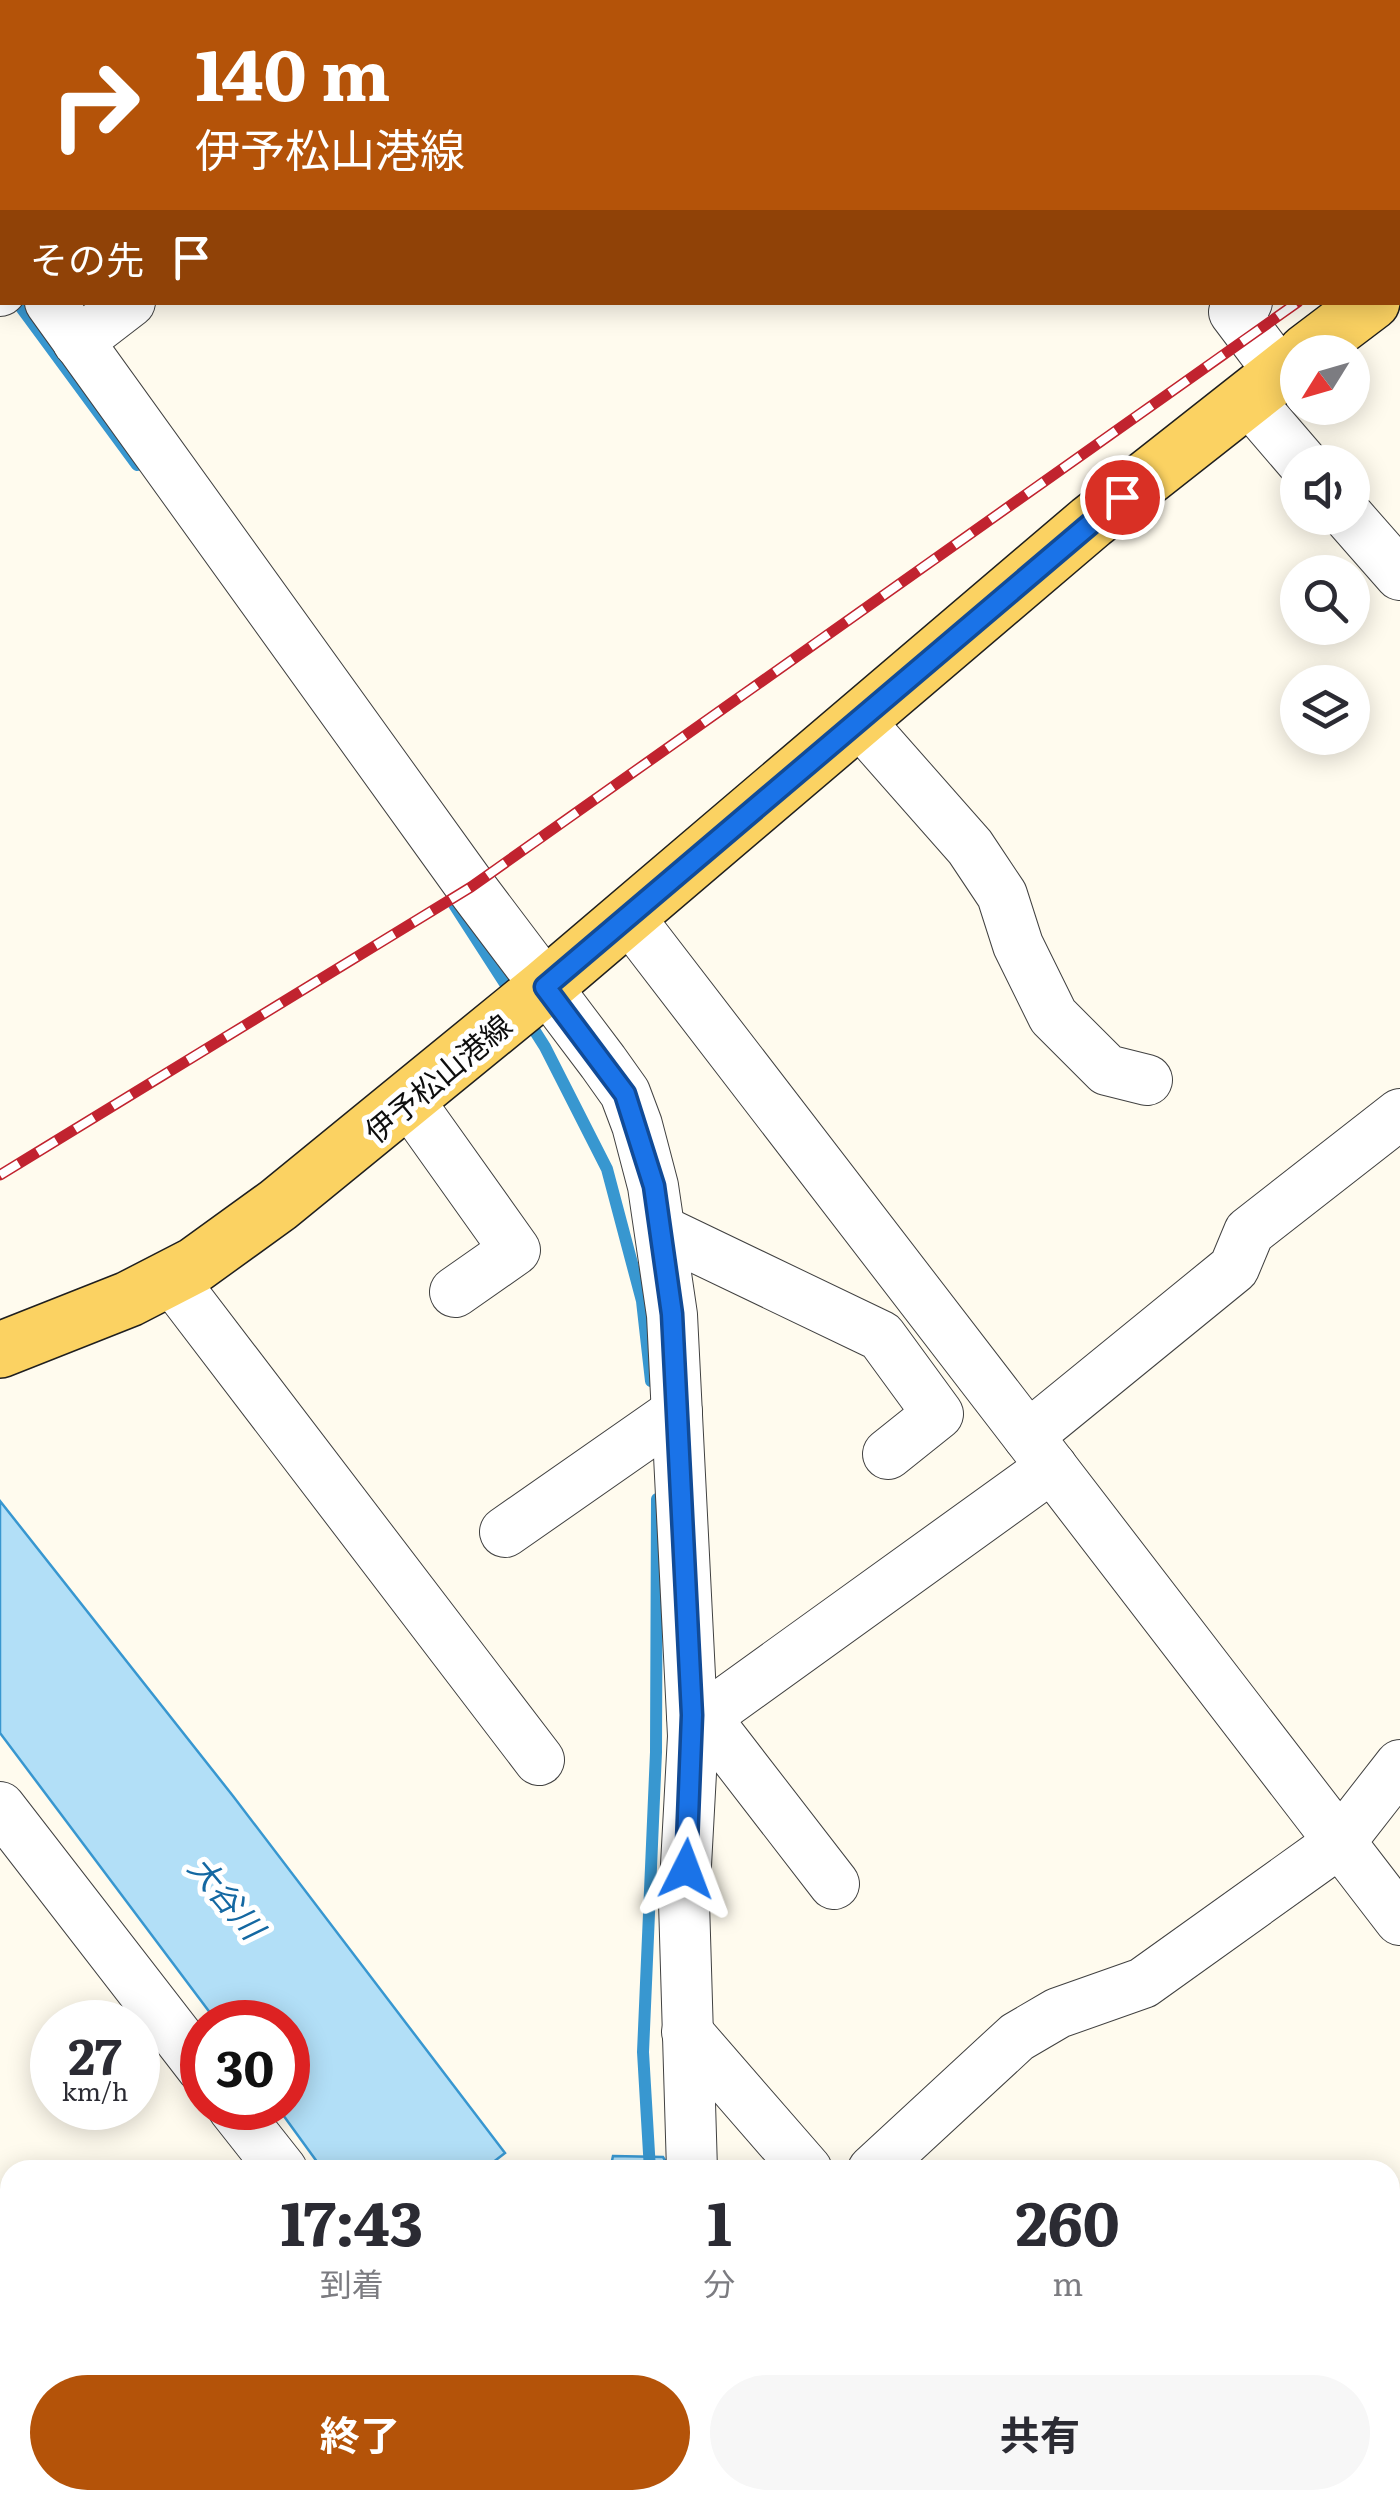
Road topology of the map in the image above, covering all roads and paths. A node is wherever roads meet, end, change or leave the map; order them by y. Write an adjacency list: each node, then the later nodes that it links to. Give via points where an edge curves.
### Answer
1 (120, 305): 4 (street)
2 (1244, 305): 6 (street, via 1234,312)
3 (1368, 305): 5 (main road, 伊予松山港線)
4 (64, 322): 12 (street)
5 (1329, 335)
6 (1280, 369)
7 (1280, 373): 10 (main road, 伊予松山港線)
8 (1365, 535): 9 (street)
9 (1400, 576)
10 (858, 720): 11 (main road, 伊予松山港線); 13 (street, via 992,879 1053,1016 1107,1070)
11 (628, 916): 12 (main road, 伊予松山港線); 21 (street)
12 (545, 987): 14 (main road, 伊予松山港線); 16 (street, via 625,1094 654,1186)
13 (1148, 1080)
14 (409, 1101): 17 (main road, 伊予松山港線, via 278,1206); 18 (street, via 515,1250)
15 (1400, 1114): 21 (street, via 1249,1232 1234,1268)
16 (660, 1230): 20 (street); 22 (street, via 881,1336 938,1414)
17 (170, 1278): 19 (main road, 伊予松山港線); 25 (street)
18 (455, 1292)
19 (0, 1350)
20 (677, 1412): 23 (street); 24 (street)
21 (1040, 1451): 24 (street); 28 (street)
22 (888, 1454)
23 (505, 1532)
24 (699, 1716): 29 (street); 31 (street, via 684,1902)
25 (539, 1760)
26 (1400, 1764): 28 (street)
27 (0, 1807): 32 (street)
28 (1340, 1842): 30 (street); 37 (street, via 1143,1983 1058,2013 1017,2038)
29 (834, 1884)
30 (1400, 1920)
31 (687, 2032): 35 (street); 36 (street)
32 (180, 2040)
33 (250, 2130): 34 (street)
34 (274, 2160)
35 (692, 2160)
36 (798, 2160)
37 (883, 2160)

